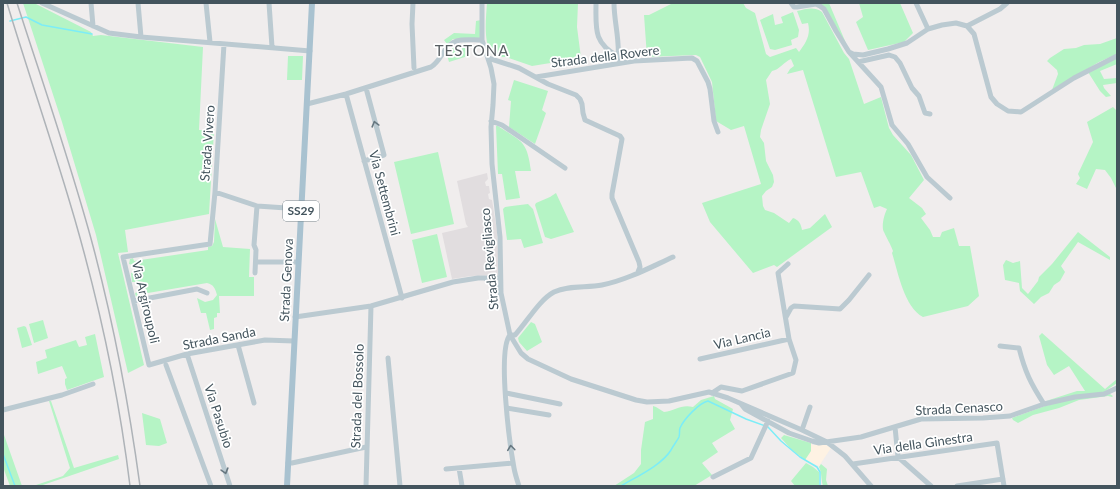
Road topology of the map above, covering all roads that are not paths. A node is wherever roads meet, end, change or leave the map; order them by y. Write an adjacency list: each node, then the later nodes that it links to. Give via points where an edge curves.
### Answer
1 (42, 3): 14 (street)
2 (91, 3): 14 (street)
3 (138, 3): 17 (street)
4 (206, 3): 19 (street)
5 (269, 3): 21 (street)
6 (312, 3): 22 (main road, Strada Genova / SS29)
7 (413, 3): 27 (street)
8 (482, 3): 18 (street, Strada Revigliasco)
9 (596, 3): 10 (street, via 597,34 604,47 618,58 619,43)
10 (614, 3)
11 (791, 3): 23 (street, via 794,7 816,4 824,9)
12 (916, 3): 16 (street)
13 (1007, 3): 15 (street)
14 (93, 26): 17 (street, via 109,33)
15 (967, 26): 16 (street, via 956,23); 24 (street, via 974,34 991,97 1008,111 1021,112 1074,78)
16 (928, 29): 23 (street, via 907,43 888,49 863,55)
17 (141, 37): 19 (street)
18 (482, 40): 25 (street, Strada Revigliasco); 29 (street, via 455,40 431,67)
19 (210, 42): 20 (street)
20 (224, 44): 21 (street); 37 (street, Strada Vivero)
21 (272, 46): 22 (street)
22 (310, 50): 31 (main road, Strada Genova / SS29)
23 (849, 52): 26 (street)
24 (1117, 56)
25 (488, 58): 28 (street, Strada della Rovere, via 519,68); 33 (street, Strada Revigliasco, via 494,84)
26 (858, 62): 32 (street, via 889,55 895,57 919,96 925,113); 38 (street, via 881,87 892,125 908,144 927,177)
27 (414, 68)
28 (536, 77): 34 (street, Strada della Rovere, via 634,61 692,58 698,61 708,82); 46 (street, Strada della Rovere, via 576,95 582,104 585,120 616,133 622,139 612,198 639,262)
29 (366, 88): 30 (street); 35 (street, one-way to 29, via 384,155)
30 (346, 94): 31 (street); 35 (street, Via Settembrini)
31 (307, 104): 40 (main road, Strada Genova / SS29)
32 (930, 114)
33 (491, 121): 36 (street); 50 (street, Strada Revigliasco, via 492,164 500,237)
34 (718, 132)
35 (364, 161): 53 (street, Via Settembrini)
36 (565, 168)
37 (215, 192): 39 (street); 41 (street, Strada Vivero)
38 (950, 198)
39 (257, 206): 40 (street); 43 (street, via 254,245)
40 (301, 209): 44 (main road, Strada Genova / SS29)
41 (210, 244): 54 (street, Via Argiroupoli, via 123,257)
42 (674, 257): 46 (street)
43 (256, 262): 44 (street); 47 (street)
44 (298, 262): 56 (main road, Strada Genova / SS29)
45 (788, 264): 57 (street, Via Lancia, via 778,273)
46 (638, 272): 58 (street, via 603,285 554,292 515,335)
47 (255, 273)
48 (868, 275): 57 (street, Via Lancia, via 840,309 794,306)
49 (486, 278): 50 (street); 52 (street, via 496,286); 53 (street, via 453,282)
50 (500, 278): 52 (street, Strada Revigliasco)
51 (206, 293): 54 (street, via 197,289)
52 (502, 297): 58 (street, Strada Revigliasco)
53 (402, 298): 55 (street)
54 (134, 301): 67 (street, Via Argiroupoli)
55 (371, 306): 56 (street); 84 (street, Strada del Bossolo)
56 (296, 317): 60 (main road, Strada Genova / SS29)
57 (786, 317): 59 (street, Via Lancia)
58 (510, 335): 70 (street, via 506,343 504,370); 71 (street, Strada Revigliasco, via 528,359 571,379 628,398 647,402 669,401)
59 (789, 339): 65 (street, Via Lancia); 71 (street, Via Lancia, via 796,360 793,373 742,391 721,387)
60 (294, 341): 61 (street, Strada Sanda, via 265,340); 86 (main road, Strada Genova / SS29)
61 (238, 345): 63 (street, Strada Sanda); 73 (street)
62 (1000, 346): 75 (street, via 1019,348 1032,386)
63 (187, 354): 67 (street, Strada Sanda); 94 (street, Via Pasubio, one-way to 94)
64 (388, 358): 97 (street)
65 (700, 359)
66 (166, 365): 93 (street)
67 (149, 366)
68 (93, 384): 78 (street)
69 (1116, 388): 75 (street, Strada Cenasco, via 1104,394)
70 (506, 393): 74 (street); 77 (street)
71 (712, 393): 72 (street, Strada Revigliasco)
72 (738, 402): 80 (street, Strada Revigliasco); 82 (street, Strada Revigliasco)
73 (254, 403)
74 (560, 404)
75 (1044, 404): 81 (street, Strada Cenasco, via 1010,416 921,418)
76 (810, 407): 82 (street)
77 (507, 408): 79 (street); 87 (street, one-way to 77)
78 (3, 410)
79 (549, 415)
80 (766, 424): 83 (street, Strada Revigliasco, via 812,441); 91 (street, via 751,458)
81 (895, 428): 83 (street, Strada Cenasco); 85 (street)
82 (802, 430): 83 (street, Strada Revigliasco)
83 (827, 442): 88 (street, Strada Revigliasco)
84 (366, 447): 86 (street); 96 (street, Strada del Bossolo)
85 (898, 457): 88 (street, Via della Ginestra); 92 (street, Via della Ginestra, via 997,443); 101 (street)
86 (288, 463): 95 (main road, Strada Genova / SS29)
87 (513, 463): 89 (street); 99 (street)
88 (853, 464): 100 (street, Strada Revigliasco)
89 (460, 468): 90 (street); 98 (street)
90 (446, 469)
91 (713, 477)
92 (1003, 479): 102 (street); 103 (street)
93 (211, 486)
94 (230, 486)
95 (287, 486)
96 (366, 486)
97 (400, 486)
98 (462, 486)
99 (519, 486)
100 (871, 486)
101 (931, 486)
102 (958, 486)
103 (1004, 486)

